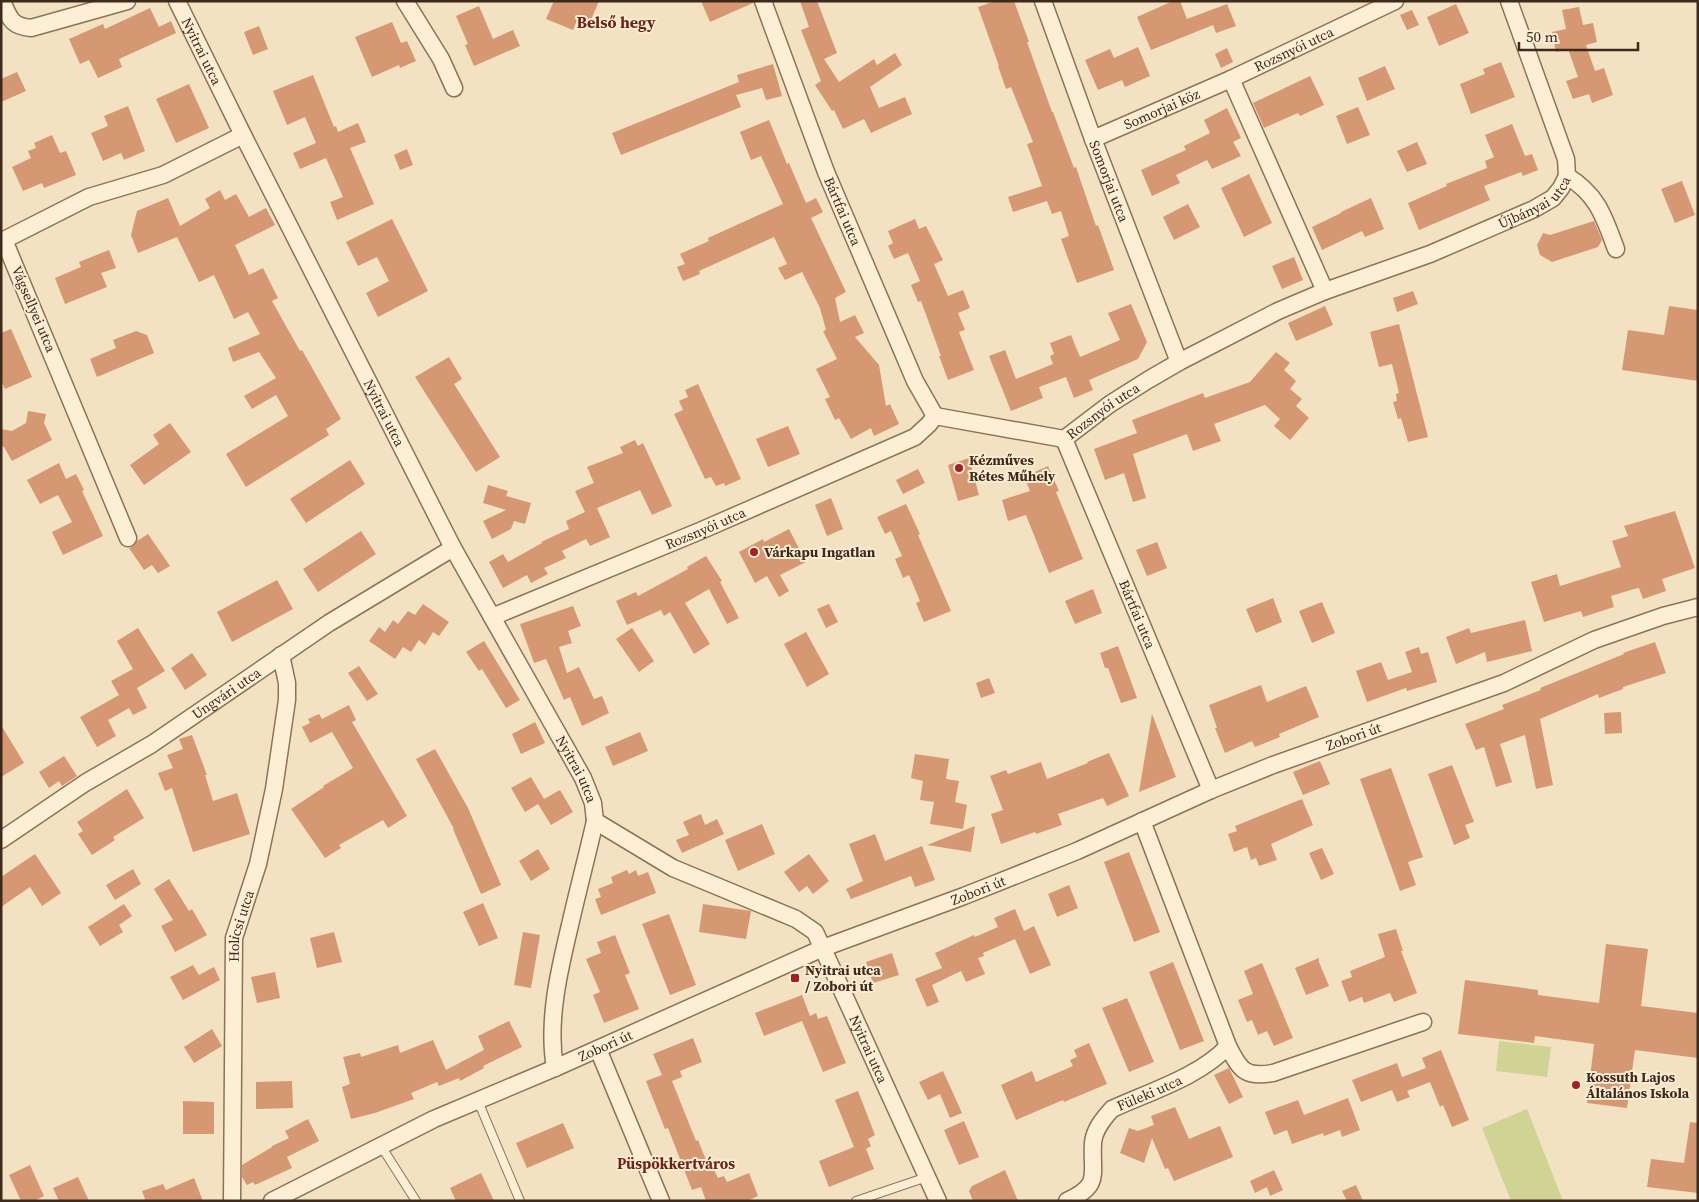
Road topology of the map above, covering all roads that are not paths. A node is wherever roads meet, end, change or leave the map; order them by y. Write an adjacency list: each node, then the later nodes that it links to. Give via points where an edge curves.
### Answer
1 (2, 1): 2 (street, via 11,21 32,28)
2 (128, 1)
3 (177, 1): 11 (street, Nyitrai utca)
4 (406, 1): 10 (street, via 441,59)
5 (764, 1): 18 (street, Bártfai utca, via 826,172 915,381)
6 (1043, 1): 12 (street, Somorjai utca)
7 (1395, 1): 9 (street, Rozsnyói utca)
8 (1509, 1): 13 (street, Újbányai utca, via 1566,159)
9 (1231, 79): 12 (street, Somorjai köz); 16 (street)
10 (454, 88)
11 (243, 135): 14 (street, Vágsellyei utca, via 163,175 89,198); 21 (street, Nyitrai utca)
12 (1093, 139): 17 (street, Somorjai utca)
13 (1567, 176): 15 (street, via 1591,194 1602,210); 16 (street, Újbányai utca, via 1553,198 1534,209 1430,254)
14 (3, 237): 20 (street, Vágsellyei utca)
15 (1616, 249)
16 (1325, 291): 17 (street, Rozsnyói utca, via 1278,311)
17 (1179, 362): 19 (street, Rozsnyói utca, via 1110,404)
18 (934, 416): 19 (street, Rozsnyói utca); 23 (street, Rozsnyói utca, via 915,437)
19 (1064, 439): 25 (street, Bártfai utca)
20 (128, 538)
21 (453, 548): 23 (street, Nyitrai utca); 24 (street, Ungvári utca, via 358,604)
22 (1698, 607): 25 (street, Zobori út, via 1594,640 1504,683)
23 (492, 617): 26 (street, Nyitrai utca, via 583,778 593,803)
24 (281, 655): 28 (street, Ungvári utca, via 152,744); 37 (street, Holicsi utca, via 287,700 274,789 258,864 234,938)
25 (1211, 790): 27 (street, Zobori út)
26 (595, 821): 29 (street, Nyitrai utca, via 673,868 796,919 814,932); 33 (street, Nyitrai utca, via 553,1015)
27 (1142, 821): 29 (street, Zobori út, via 964,896); 31 (street)
28 (1, 840)
29 (823, 948): 32 (street, Zobori út); 36 (street, Nyitrai utca)
30 (1423, 1022): 31 (street, via 1259,1075 1246,1072 1237,1065)
31 (1228, 1046): 44 (street, Füleki utca, via 1203,1068 1112,1109 1103,1119 1093,1143 1093,1179 1088,1188)
32 (598, 1049): 33 (street, Zobori út); 41 (street)
33 (555, 1068): 34 (street, Zobori út)
34 (478, 1101): 35 (street, Zobori út); 40 (lane)
35 (380, 1145): 38 (street, Zobori út); 39 (lane)
36 (927, 1177): 42 (lane); 43 (street, Nyitrai utca)
37 (232, 1201)
38 (272, 1201)
39 (416, 1201)
40 (520, 1201)
41 (661, 1201)
42 (856, 1201)
43 (938, 1201)
44 (1067, 1201)

